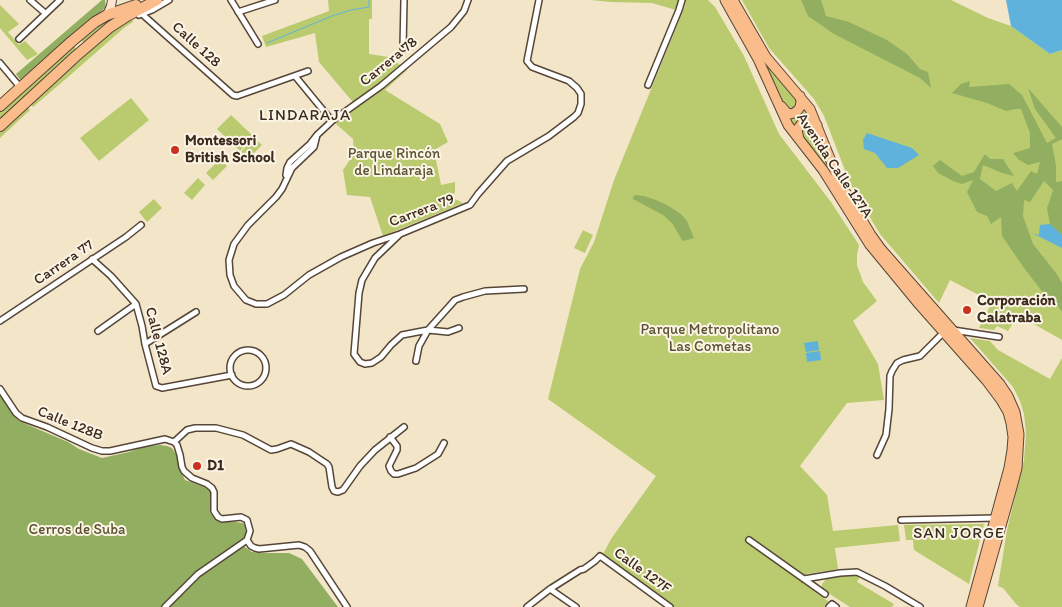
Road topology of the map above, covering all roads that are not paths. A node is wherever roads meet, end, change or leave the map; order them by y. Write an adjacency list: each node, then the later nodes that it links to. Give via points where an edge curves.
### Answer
1 (30, 0): 16 (street)
2 (60, 0): 16 (street)
3 (112, 0): 18 (street)
4 (146, 0): 18 (highway)
5 (157, 0): 19 (highway)
6 (169, 0): 17 (street)
7 (231, 0): 15 (street)
8 (275, 0): 15 (street)
9 (404, 0): 23 (street)
10 (468, 0): 33 (street, Carrera 78, via 451,27)
11 (539, 0): 38 (street, Carrera 79, via 527,60 532,67 574,84 581,94 578,112 549,136 506,161 470,205)
12 (682, 0): 28 (street)
13 (726, 0): 31 (main road, Avenida Calle 127A)
14 (733, 0): 30 (main road, Avenida Calle 127A, via 766,57)
15 (238, 12): 22 (street)
16 (45, 14): 20 (street)
17 (142, 14): 19 (street); 27 (street, Calle 128, via 233,96)
18 (107, 15): 21 (highway)
19 (126, 16): 24 (highway)
20 (19, 39)
21 (71, 42): 24 (highway, via 80,43); 29 (highway)
22 (258, 44)
23 (403, 48)
24 (76, 56): 35 (highway)
25 (0, 63): 29 (street)
26 (308, 70): 27 (street)
27 (295, 76): 33 (street)
28 (648, 85)
29 (20, 87): 32 (highway)
30 (800, 96): 31 (main road, via 800,107 794,113 786,112); 34 (main road, Avenida Calle 127A)
31 (779, 104): 36 (main road, Avenida Calle 127A)
32 (0, 106)
33 (332, 122): 42 (street, Carrera 78, via 290,162 282,189 234,244 229,260 234,286 246,300)
34 (817, 125): 36 (main road, via 802,123); 48 (main road, Avenida Calle 127A, via 839,181 868,230)
35 (0, 126)
36 (798, 139): 48 (main road, Avenida Calle 127A, via 823,170 870,245)
37 (141, 225): 39 (street, Carrera 77)
38 (400, 234): 42 (street, Carrera 79, via 341,257); 47 (street, via 376,258 362,280 354,354 360,362 372,363 402,335)
39 (92, 259): 41 (street, Calle 128A); 44 (street, Carrera 77)
40 (524, 290): 47 (street, via 485,291 463,297 456,300)
41 (136, 304): 46 (street); 50 (street, Calle 128A)
42 (267, 304)
43 (196, 312): 50 (street)
44 (0, 321)
45 (459, 328): 47 (street, via 448,332)
46 (98, 330)
47 (428, 330): 51 (street, via 419,346)
48 (948, 331): 49 (street); 58 (street, via 920,356 903,360 892,371 886,435); 59 (main road, via 1005,406 1010,418 1012,450); 73 (main road, via 1004,389 1019,429 1015,477)
49 (999, 337)
50 (145, 344): 52 (street, Calle 128A, via 156,386 162,388)
51 (416, 361)
52 (232, 374): 52 (street, via 239,383 254,385 265,375 264,358 254,351 238,353 231,363)
53 (0, 389): 56 (street, Calle 128B, via 22,418 92,448 110,451 166,439)
54 (404, 427): 55 (street)
55 (390, 437): 56 (street, via 338,492 332,487 327,464 291,444 271,450 243,435 216,428 187,430); 57 (street, via 398,450 389,466 394,474 416,468 438,454)
56 (174, 442): 61 (street, via 184,471 212,488 214,511 218,517 247,520 250,531)
57 (444, 442)
58 (877, 455)
59 (996, 518): 60 (street); 72 (main road)
60 (901, 520)
61 (247, 540): 66 (street, via 198,574); 67 (street, via 259,549 305,547)
62 (750, 540): 63 (street)
63 (804, 579): 65 (street); 71 (street, via 857,572)
64 (550, 589): 68 (street); 69 (street); 70 (street, Calle 127F, via 600,556)
65 (825, 594)
66 (165, 607)
67 (347, 607)
68 (527, 607)
69 (576, 607)
70 (670, 607)
71 (920, 607)
72 (972, 607)
73 (978, 607)

